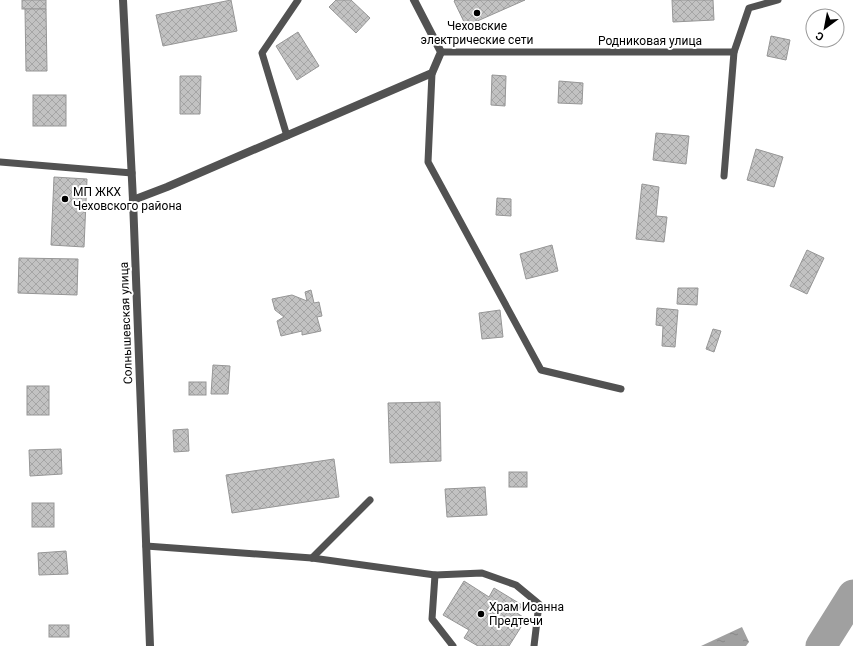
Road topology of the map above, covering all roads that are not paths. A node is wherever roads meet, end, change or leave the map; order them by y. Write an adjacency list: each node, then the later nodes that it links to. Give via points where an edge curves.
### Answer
1 (124, 0): 10 (street, Солнышевская улица)
2 (298, 0): 8 (lane, via 262,53)
3 (414, 0): 5 (street)
4 (778, 0): 6 (lane, via 749,8)
5 (442, 52): 6 (lane, Родниковая улица); 7 (street)
6 (734, 52): 11 (lane)
7 (432, 73): 8 (street); 13 (lane, via 428,162 541,370)
8 (287, 136): 12 (street)
9 (0, 162): 10 (lane)
10 (132, 174): 12 (street, Солнышевская улица)
11 (724, 176)
12 (133, 200): 15 (street, Солнышевская улица)
13 (621, 389)
14 (370, 500): 16 (lane)
15 (146, 546): 16 (lane); 18 (street, Солнышевская улица)
16 (312, 558): 17 (lane)
17 (434, 575): 19 (lane, via 432,619); 20 (lane, via 482,573 516,585 539,604)
18 (150, 646)
19 (453, 646)
20 (534, 646)

